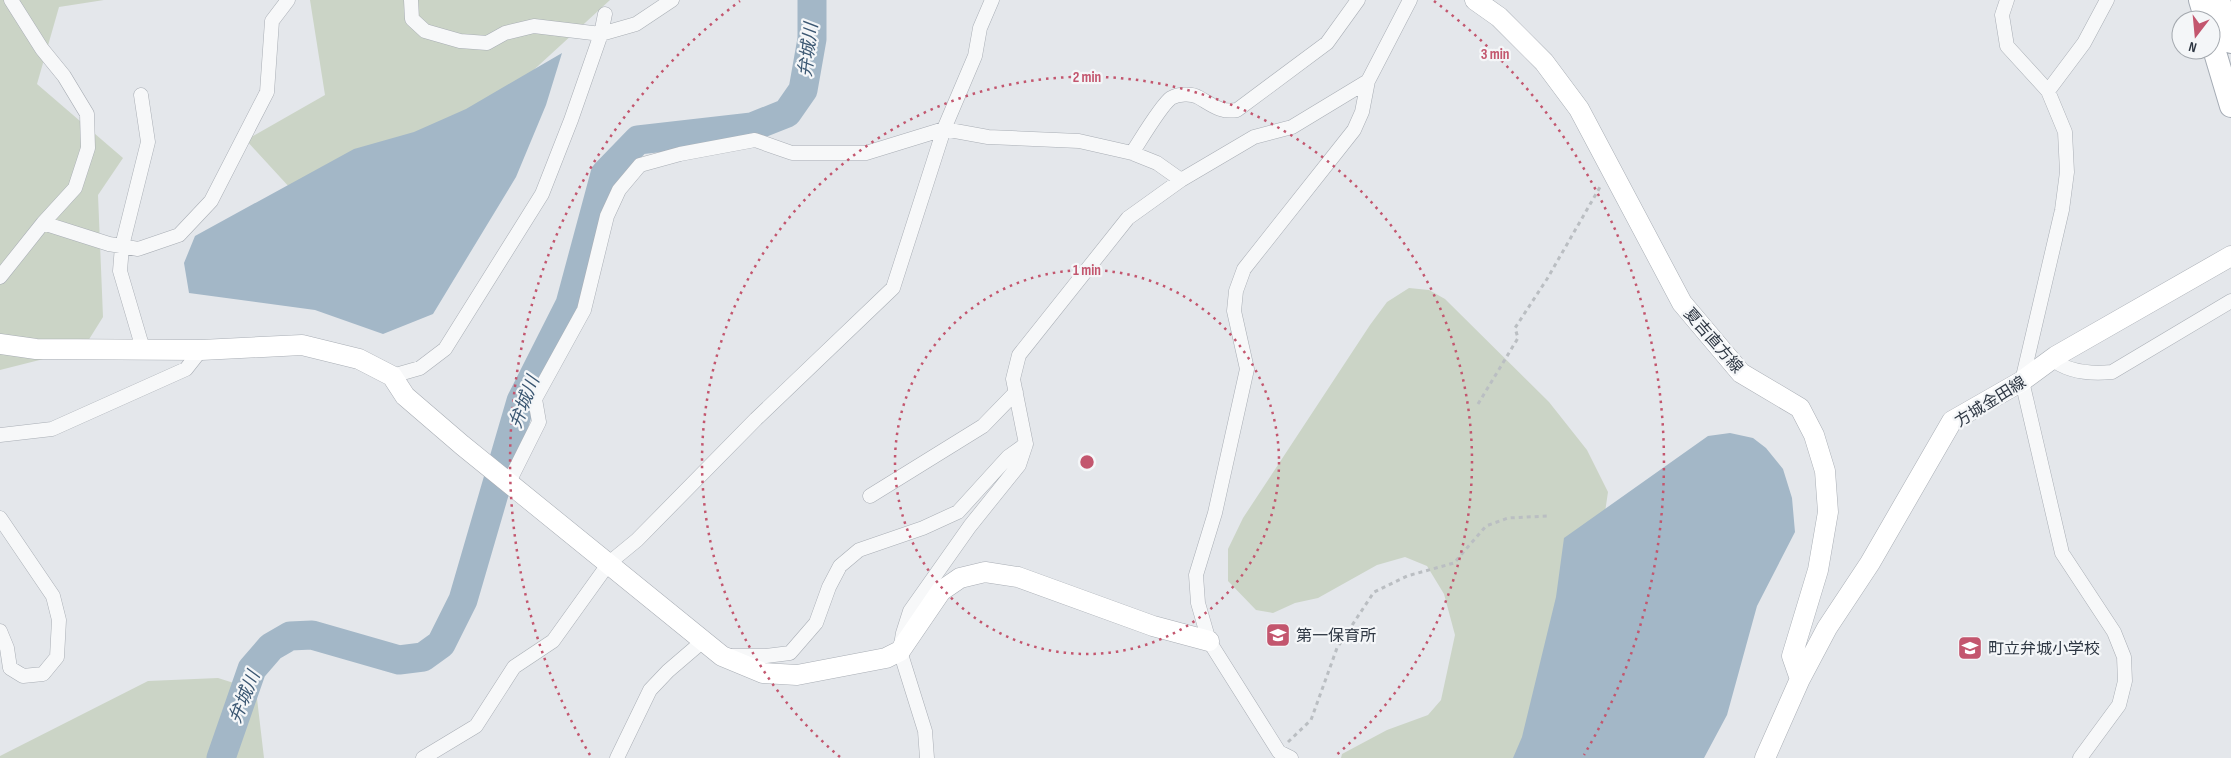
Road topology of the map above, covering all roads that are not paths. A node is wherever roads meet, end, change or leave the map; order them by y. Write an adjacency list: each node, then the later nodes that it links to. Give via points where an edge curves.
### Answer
1 (11, 0): 23 (street, via 87,114 88,148 75,188)
2 (288, 0): 24 (street, via 272,21 267,92 211,201 179,235 138,249)
3 (411, 0): 13 (street, via 412,19 425,31 460,41 487,43 505,33 534,26)
4 (672, 0): 13 (street, via 636,24)
5 (992, 0): 20 (street, via 980,28 975,56)
6 (1358, 0): 21 (street, via 1327,43 1237,110 1229,112 1214,108 1195,95 1171,98)
7 (1410, 0): 16 (street)
8 (1475, 0): 46 (main road, 夏吉直方線, via 1499,17 1544,62 1579,108 1682,303 1741,373 1800,408 1814,435 1826,471 1828,512 1818,570 1792,656)
9 (2008, 0): 17 (street, via 2002,15 2007,46)
10 (2107, 0): 17 (street, via 2084,43)
11 (2219, 0): 14 (main road)
12 (605, 14): 13 (street)
13 (601, 34): 32 (street, via 542,194 445,348 420,368)
14 (2231, 42)
15 (2217, 60): 19 (main road)
16 (1368, 81): 22 (street, via 1292,127 1254,136); 42 (street, via 1362,112 1354,130 1244,269 1236,291 1234,311 1247,369 1215,513 1196,574 1198,603)
17 (2048, 91): 33 (street, via 2065,132 2067,172 2062,210)
18 (141, 95): 24 (street, via 148,142)
19 (2231, 106)
20 (944, 129): 21 (street, via 988,137 1079,141); 37 (street, via 866,153 792,153 755,140 640,165 619,190 607,216 584,310 535,399 538,422); 40 (street, via 893,288 756,419 638,540)
21 (1132, 153): 22 (street)
22 (1181, 180): 34 (street, via 1128,218 1019,355 1013,379)
23 (43, 223): 24 (street); 26 (street)
24 (122, 246): 29 (street, via 120,271)
25 (2231, 256): 31 (main road, 方城金田線)
26 (0, 277)
27 (2231, 300): 31 (street, via 2112,372 2063,368)
28 (0, 344): 29 (main road, via 36,349)
29 (143, 349): 30 (main road)
30 (201, 350): 32 (main road, via 302,345 360,359); 35 (street, via 186,369 52,429)
31 (2052, 359): 33 (main road, 方城金田線)
32 (392, 376): 37 (main road, via 405,396)
33 (2022, 380): 46 (main road, 方城金田線, via 1952,422 1870,563 1827,628); 52 (street, via 2062,553 2114,632 2124,657 2124,681 2119,704)
34 (1016, 392): 36 (street); 38 (street, via 984,426)
35 (0, 435)
36 (1026, 444): 44 (street, via 1019,465 970,526 910,611); 45 (street, via 1008,457 958,512 859,550 840,566 816,623 790,653)
37 (509, 482): 40 (main road)
38 (870, 496)
39 (0, 518): 41 (street, via 52,596 59,620 57,657 43,674 23,676 10,668)
40 (609, 563): 43 (main road); 48 (street, via 553,641 514,667 476,726)
41 (0, 631)
42 (1209, 640): 44 (main road, via 1153,626 1018,577 985,572 960,578 941,590); 47 (street)
43 (703, 641): 45 (main road); 49 (street, via 650,690)
44 (900, 651): 45 (main road, via 886,658 797,675 763,674); 50 (street, via 925,731)
45 (722, 656)
46 (1800, 679): 51 (main road)
47 (1282, 756)
48 (423, 758)
49 (617, 758)
50 (928, 758)
51 (1765, 758)
52 (2080, 758)

